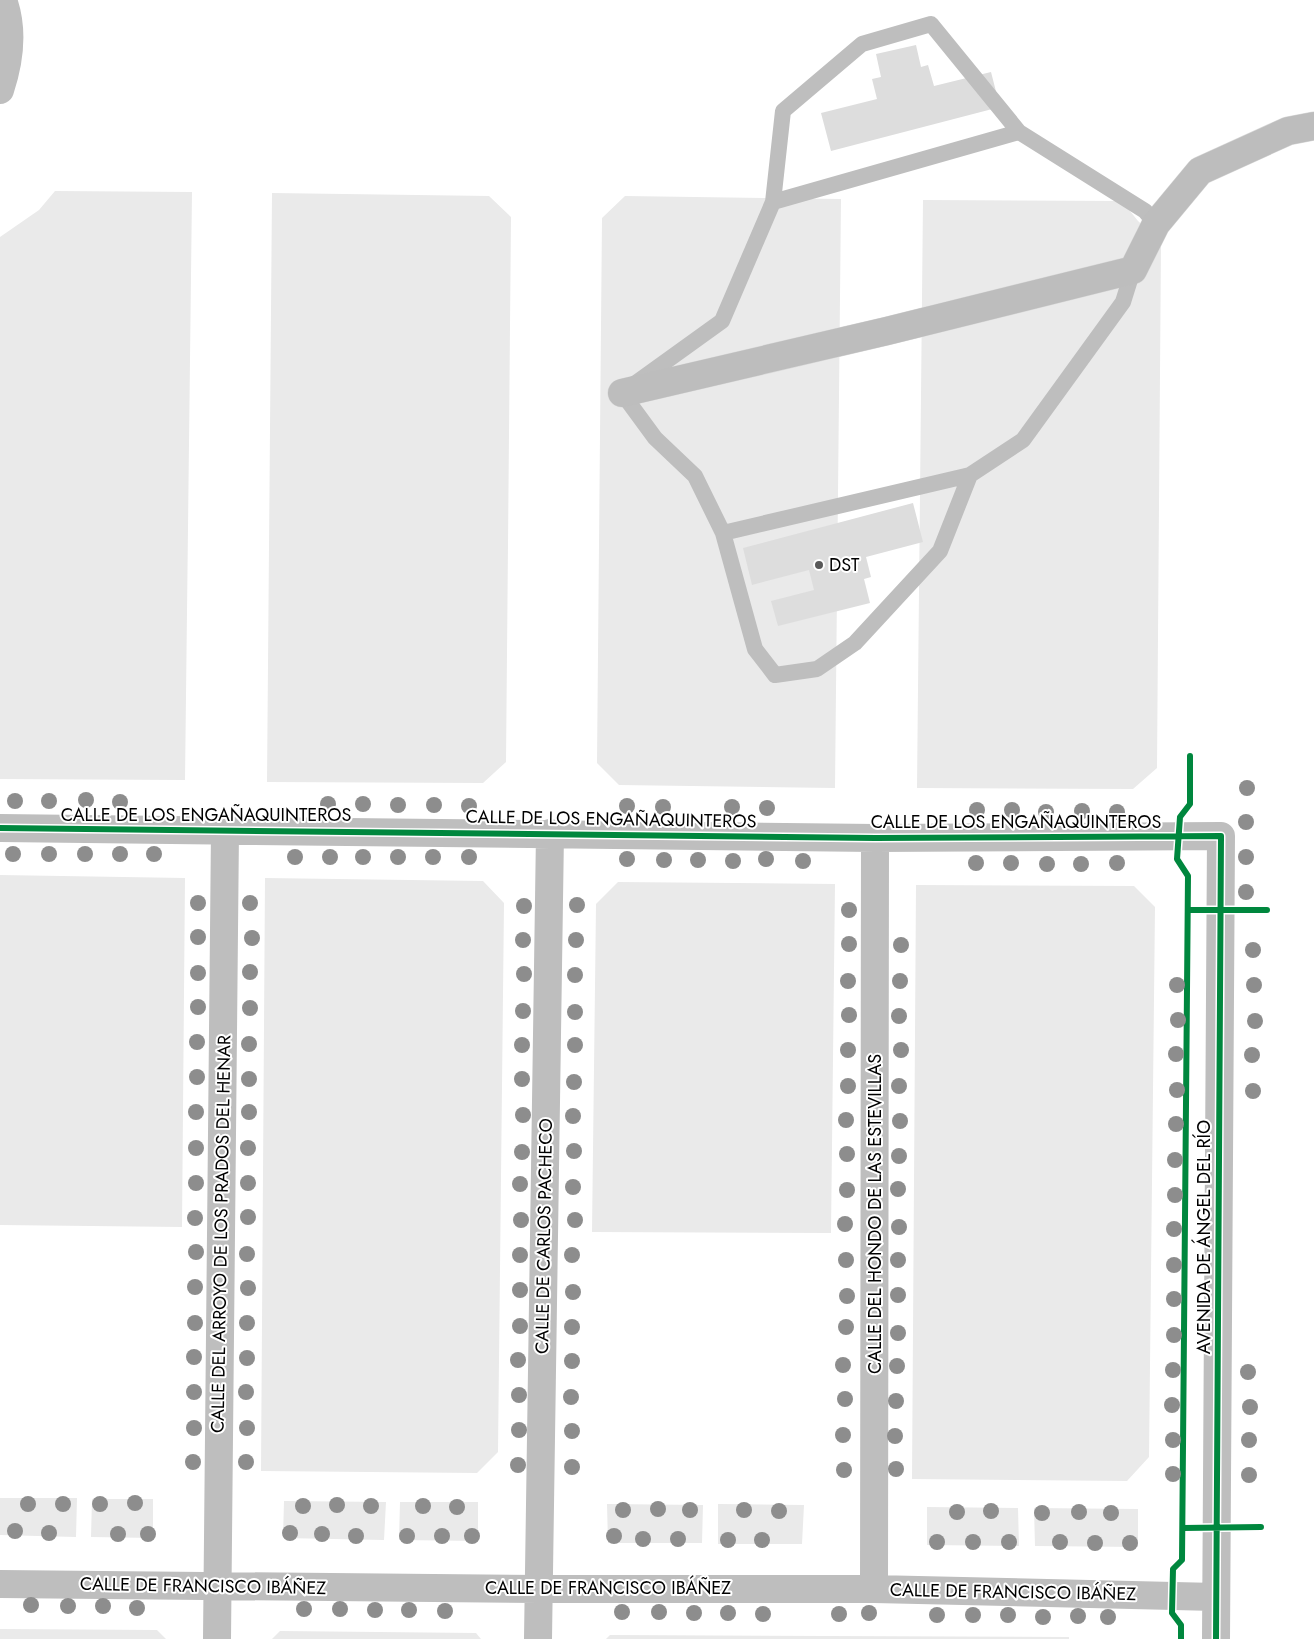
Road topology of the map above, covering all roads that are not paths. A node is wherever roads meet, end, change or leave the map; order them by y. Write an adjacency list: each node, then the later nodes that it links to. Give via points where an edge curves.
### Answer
1 (3, 0): 2 (street, via 8,16 10,57)
2 (0, 90)
3 (1314, 126): 6 (main road, via 1288,131 1200,171)
4 (1019, 132): 5 (lane); 5 (lane, via 931,24 862,44 783,110); 6 (lane, via 1145,212)
5 (773, 202): 8 (lane, via 722,321)
6 (1156, 224): 7 (main road)
7 (1133, 270): 8 (main road); 9 (lane, via 1123,302 1023,440)
8 (622, 393): 10 (lane, via 654,438 695,476)
9 (970, 475): 10 (lane); 10 (lane, via 940,551 855,643 817,669 776,675 755,649)
10 (723, 533)
11 (0, 828): 12 (street, CALLE DE LOS ENGAÑAQUINTEROS)
12 (225, 830): 13 (street, CALLE DE LOS ENGAÑAQUINTEROS); 17 (street, CALLE DEL ARROYO DE LOS PRADOS DEL HENAR)
13 (550, 833): 15 (street, CALLE DE LOS ENGAÑAQUINTEROS); 18 (street, CALLE DE CARLOS PACHECO)
14 (1221, 836): 15 (street, CALLE DE LOS ENGAÑAQUINTEROS); 20 (street, AVENIDA DE ÁNGEL DEL RÍO)
15 (875, 838): 19 (street, CALLE DEL HONDO DE LAS ESTEVILLAS)
16 (0, 1584): 17 (street, CALLE DE FRANCISCO IBÁÑEZ)
17 (218, 1586): 18 (street, CALLE DE FRANCISCO IBÁÑEZ); 21 (street, CALLE DEL ARROYO DE LOS PRADOS DEL HENAR)
18 (538, 1589): 19 (street, CALLE DE FRANCISCO IBÁÑEZ); 22 (street, CALLE DE CARLOS PACHECO)
19 (874, 1589): 20 (street, CALLE DE FRANCISCO IBÁÑEZ)
20 (1216, 1597): 23 (street, AVENIDA DE ÁNGEL DEL RÍO)
21 (217, 1639)
22 (538, 1639)
23 (1216, 1639)

